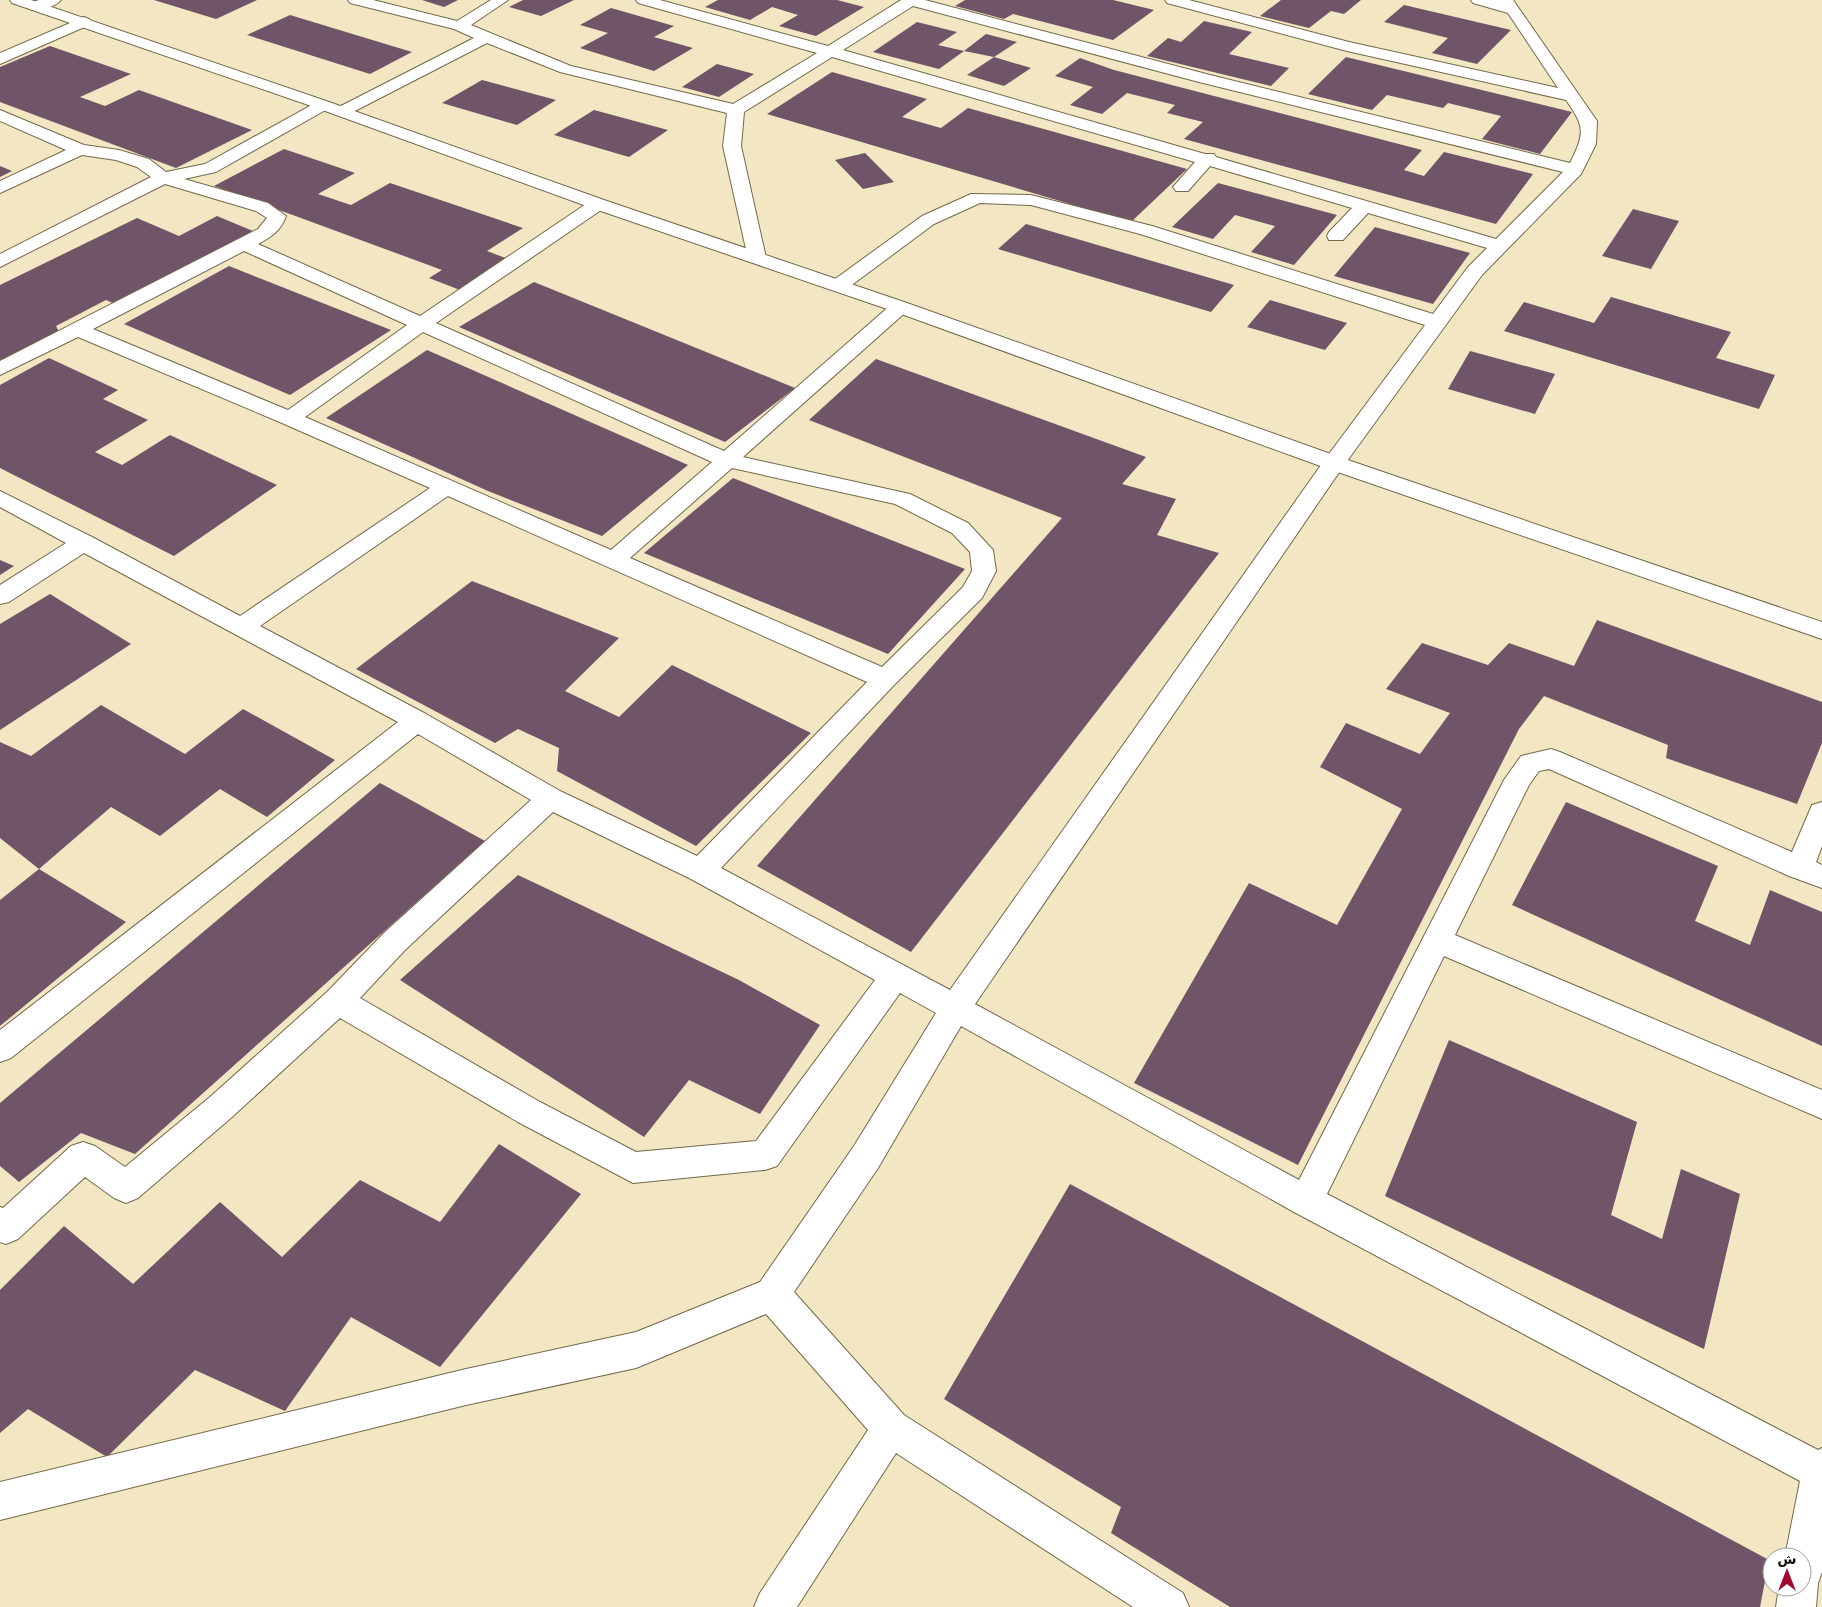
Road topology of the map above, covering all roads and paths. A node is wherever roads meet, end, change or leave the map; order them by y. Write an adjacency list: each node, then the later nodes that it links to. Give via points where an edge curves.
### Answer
1 (355, 0): 10 (street)
2 (501, 0): 10 (street)
3 (643, 0): 12 (street)
4 (910, 0): 12 (street); 20 (street, via 1205,79)
5 (1172, 0): 14 (street, via 1231,8 1347,46)
6 (1478, 0): 8 (street)
7 (35, 2): 9 (street)
8 (1509, 5): 14 (street)
9 (84, 22): 13 (street); 15 (street)
10 (459, 26): 11 (street)
11 (487, 37): 15 (street); 16 (street, via 566,69)
12 (830, 50): 16 (street); 19 (street)
13 (0, 59)
14 (1572, 96): 20 (street, via 1589,121 1588,144)
15 (332, 109): 21 (street, via 210,168); 24 (street)
16 (736, 110): 29 (street, via 732,146)
17 (0, 115): 18 (street)
18 (80, 150): 21 (street, via 119,155 142,163); 23 (street)
19 (1208, 158): 22 (street); 25 (street)
20 (1575, 170): 28 (street)
21 (163, 178): 27 (street, via 262,208 278,216 265,233); 30 (street)
22 (1182, 187)
23 (0, 188)
24 (598, 204): 29 (street); 34 (street)
25 (1364, 206): 26 (street); 28 (street)
26 (1336, 236)
27 (243, 244): 34 (street); 35 (street)
28 (1500, 246): 33 (street, via 1476,271)
29 (757, 258): 31 (street)
30 (0, 261)
31 (838, 286): 32 (street); 33 (street, via 928,220 977,198 1031,200 1146,230)
32 (900, 307): 38 (street); 39 (street)
33 (1437, 322): 39 (street)
34 (421, 324): 37 (street); 38 (street)
35 (76, 329): 36 (street); 37 (street)
36 (0, 369)
37 (290, 418): 40 (street)
38 (726, 460): 43 (street); 47 (street, via 902,499 960,528 980,550 984,571 973,592)
39 (1334, 463): 46 (street); 56 (street)
40 (446, 488): 43 (street); 45 (street)
41 (0, 498): 42 (street)
42 (84, 542): 44 (street); 45 (street)
43 (614, 560): 47 (street)
44 (0, 596)
45 (241, 627): 48 (street)
46 (1822, 631)
47 (885, 679): 51 (street)
48 (417, 721): 49 (street); 57 (street)
49 (550, 798): 51 (street); 55 (street, via 395,941)
50 (1822, 812): 52 (street)
51 (701, 871): 54 (street)
52 (1811, 872): 53 (street, via 1552,759 1530,764 1518,780)
53 (1437, 940): 58 (street); 59 (street)
54 (895, 976): 55 (street, via 765,1155 633,1168 529,1112); 56 (street)
55 (338, 1001): 60 (street, via 221,1107 126,1187 83,1157 6,1228)
56 (955, 1008): 59 (street); 61 (street, via 866,1157)
57 (0, 1048)
58 (1822, 1105)
59 (1306, 1201): 63 (street)
60 (0, 1223)
61 (772, 1294): 62 (street); 64 (street, via 636,1350 456,1390)
62 (891, 1428): 66 (street); 67 (street)
63 (1822, 1470): 65 (street)
64 (0, 1501)
65 (1807, 1547)
66 (774, 1607)
67 (1170, 1607)

